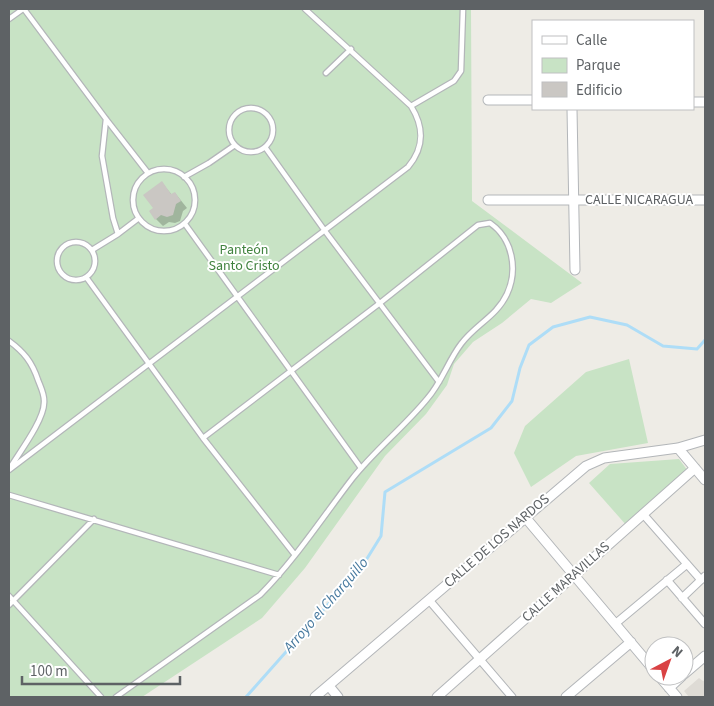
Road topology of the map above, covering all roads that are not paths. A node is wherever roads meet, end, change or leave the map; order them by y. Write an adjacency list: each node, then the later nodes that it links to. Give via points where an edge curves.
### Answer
1 (24, 9): 4 (lane); 11 (lane)
2 (305, 9): 5 (lane)
3 (463, 9): 9 (lane, via 461,71 454,81)
4 (9, 19)
5 (351, 50): 6 (lane); 9 (lane)
6 (326, 72)
7 (488, 100): 8 (street)
8 (532, 100)
9 (411, 106): 21 (lane, via 422,135 414,160)
10 (572, 110): 17 (street)
11 (106, 119): 14 (lane); 22 (lane, via 102,156)
12 (234, 145): 13 (lane, via 246,152); 13 (lane, via 230,126 236,114 249,109 262,112 271,122 272,135); 15 (lane)
13 (266, 147): 21 (lane)
14 (148, 173): 15 (lane, via 167,168); 19 (lane, via 134,192 133,204)
15 (184, 176): 20 (lane, via 195,191 196,204)
16 (488, 200): 17 (street, CALLE NICARAGUA)
17 (574, 200): 18 (street, CALLE NICARAGUA); 24 (street)
18 (705, 200)
19 (139, 218): 20 (lane, via 162,231); 22 (lane)
20 (185, 224): 26 (lane)
21 (325, 231): 26 (lane); 27 (lane)
22 (118, 234): 23 (lane)
23 (92, 250): 25 (lane, via 94,268); 25 (lane, via 82,243 70,242 58,254 57,266 64,276 75,280)
24 (576, 270)
25 (86, 277): 29 (lane)
26 (238, 297): 29 (lane); 30 (lane)
27 (380, 303): 30 (lane); 31 (lane); 31 (lane, via 478,225 490,223 503,236 513,261 507,294 494,313 462,343)
28 (9, 341): 37 (lane, via 29,359 44,398 40,418)
29 (150, 364): 32 (lane); 37 (lane)
30 (292, 371): 32 (lane); 35 (lane)
31 (439, 382): 35 (lane, via 427,399)
32 (203, 438): 43 (lane)
33 (705, 440): 34 (street, CALLE DE LOS NARDOS)
34 (678, 448): 36 (street); 41 (street, CALLE DE LOS NARDOS, via 594,461)
35 (361, 468): 43 (lane)
36 (695, 468): 38 (street); 40 (street, CALLE MARAVILLAS)
37 (9, 470)
38 (705, 480)
39 (9, 495): 42 (lane)
40 (642, 514): 44 (street); 46 (street, CALLE MARAVILLAS)
41 (525, 518): 46 (street); 51 (street, CALLE DE LOS NARDOS)
42 (94, 519): 45 (lane); 52 (lane)
43 (295, 555): 45 (lane)
44 (687, 564): 47 (street); 48 (street)
45 (279, 575): 64 (lane, via 250,604)
46 (574, 575): 54 (street); 59 (street, CALLE MARAVILLAS)
47 (703, 578): 50 (street)
48 (667, 580): 50 (street); 54 (street)
49 (9, 596): 52 (lane)
50 (682, 598): 55 (street)
51 (429, 600): 59 (street); 61 (street, CALLE DE LOS NARDOS)
52 (13, 601): 53 (lane); 63 (lane)
53 (9, 605)
54 (616, 624): 56 (street)
55 (705, 624)
56 (631, 642): 58 (street); 69 (street)
57 (705, 656): 60 (street)
58 (644, 658)
59 (480, 660): 67 (street, CALLE MARAVILLAS); 68 (street)
60 (694, 666)
61 (329, 686): 65 (street, CALLE DE LOS NARDOS); 66 (street)
62 (669, 688): 70 (street)
63 (102, 697)
64 (116, 697)
65 (316, 697)
66 (338, 697)
67 (437, 697)
68 (512, 697)
69 (566, 697)
70 (677, 697)

